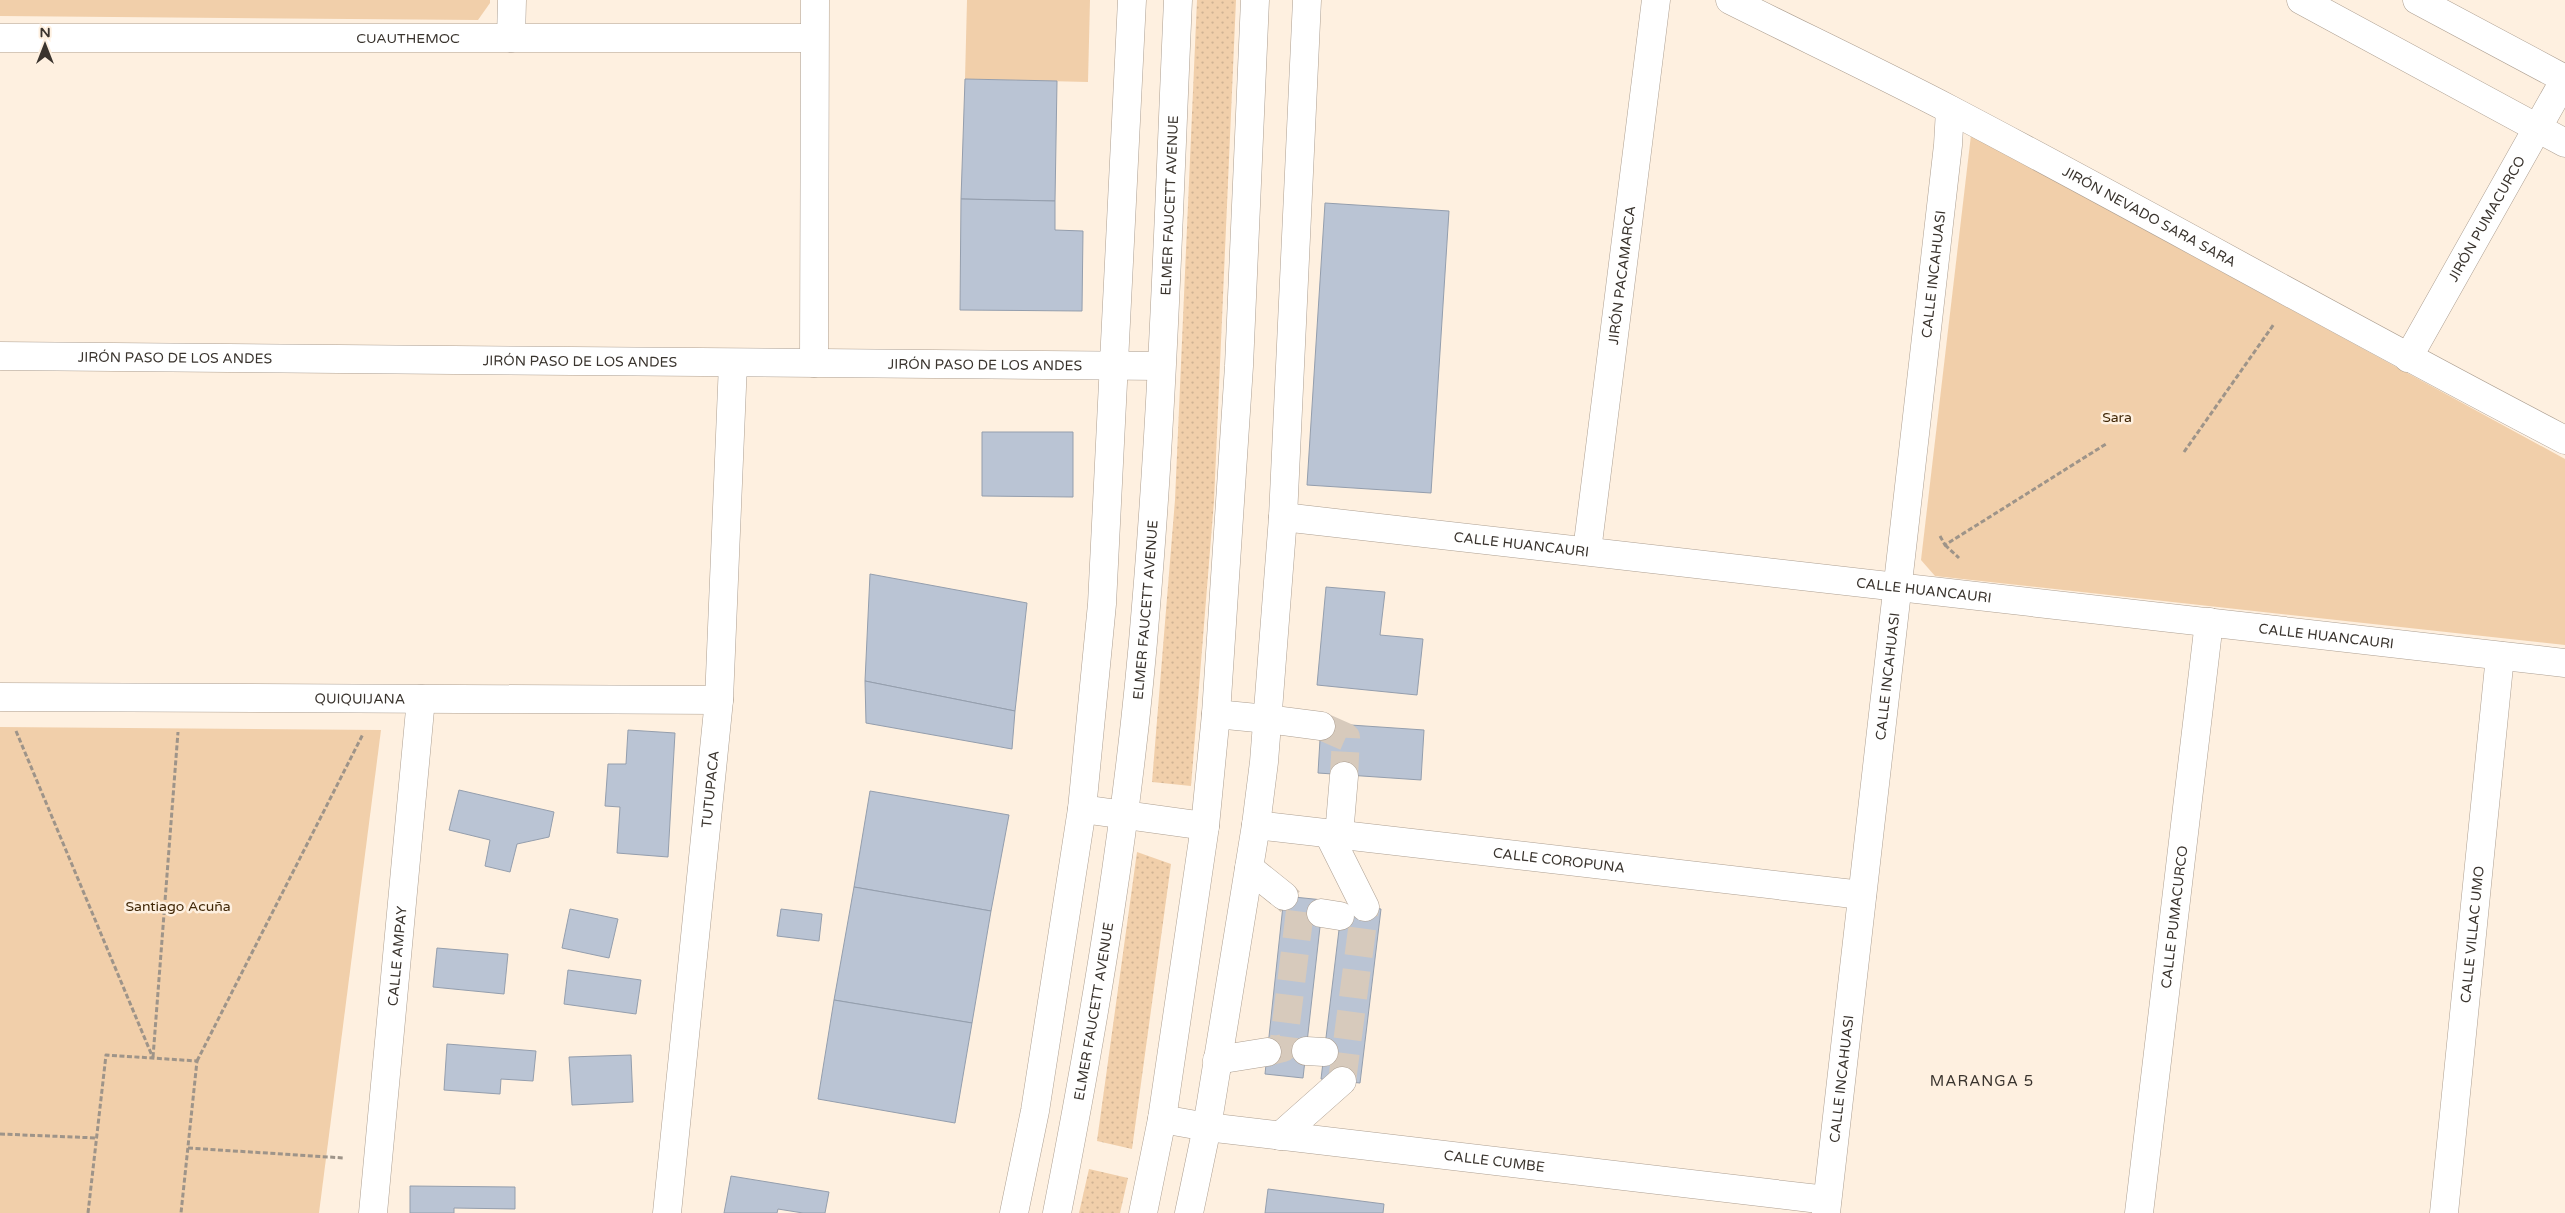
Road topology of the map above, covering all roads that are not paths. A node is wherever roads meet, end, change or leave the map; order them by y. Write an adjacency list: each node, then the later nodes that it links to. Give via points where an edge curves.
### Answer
1 (512, 0): 12 (street)
2 (815, 0): 13 (street)
3 (1132, 0): 22 (street)
4 (1178, 0): 23 (street, ELMER FAUCETT AVENUE)
5 (1255, 0): 34 (street, via 1239,366)
6 (1307, 0): 25 (street)
7 (1656, 0): 26 (street, JIRÓN PACAMARCA)
8 (1730, 0): 15 (street, JIRÓN NEVADO SARA SARA)
9 (2301, 0): 16 (street)
10 (2417, 0): 14 (street)
11 (0, 38): 12 (street, CUAUTHEMOC)
12 (512, 38): 13 (street, CUAUTHEMOC)
13 (814, 38): 21 (street)
14 (2565, 79): 16 (street, JIRÓN PUMACURCO)
15 (1950, 110): 19 (street, JIRÓN NEVADO SARA SARA); 27 (street, CALLE INCAHUASI)
16 (2538, 129): 17 (street); 19 (street, JIRÓN PUMACURCO)
17 (2565, 143)
18 (0, 356): 20 (street, JIRÓN PASO DE LOS ANDES)
19 (2408, 358): 24 (street, JIRÓN NEVADO SARA SARA)
20 (733, 363): 21 (street, JIRÓN PASO DE LOS ANDES); 33 (street, TUTUPACA)
21 (814, 363): 22 (street, JIRÓN PASO DE LOS ANDES)
22 (1114, 366): 23 (street, JIRÓN PASO DE LOS ANDES); 38 (street, via 1102,604)
23 (1161, 366): 39 (street, ELMER FAUCETT AVENUE, via 1146,607)
24 (2565, 440)
25 (1283, 517): 26 (street, CALLE HUANCAURI); 35 (street)
26 (1587, 551): 27 (street, CALLE HUANCAURI)
27 (1898, 587): 28 (street, CALLE HUANCAURI); 44 (street, CALLE INCAHUASI)
28 (2208, 622): 29 (street, CALLE HUANCAURI); 62 (street, CALLE PUMACURCO)
29 (2500, 656): 30 (street, CALLE HUANCAURI); 63 (street, CALLE VILLAC UMO)
30 (2565, 663)
31 (1, 697): 32 (street, QUIQUIJANA)
32 (420, 699): 33 (street, QUIQUIJANA); 56 (street, CALLE AMPAY)
33 (719, 700): 57 (street, TUTUPACA)
34 (1216, 714): 35 (street); 41 (street)
35 (1267, 719): 36 (street); 40 (street)
36 (1321, 726)
37 (1344, 776): 42 (street)
38 (1082, 809): 39 (street); 50 (street)
39 (1125, 815): 41 (street); 52 (street, ELMER FAUCETT AVENUE)
40 (1256, 825): 42 (street, CALLE COROPUNA); 43 (street)
41 (1205, 826): 51 (street)
42 (1333, 834): 44 (street, CALLE COROPUNA); 46 (street)
43 (1249, 868): 45 (street); 48 (street)
44 (1862, 895): 55 (street, CALLE INCAHUASI)
45 (1284, 896)
46 (1342, 912)
47 (1267, 1052): 48 (street)
48 (1218, 1060): 53 (street)
49 (1342, 1081): 54 (street)
50 (1035, 1110): 52 (street); 58 (street)
51 (1162, 1119): 53 (street, CALLE CUMBE); 60 (street)
52 (1075, 1122): 59 (street, ELMER FAUCETT AVENUE)
53 (1207, 1128): 54 (street, CALLE CUMBE); 61 (street)
54 (1280, 1136): 55 (street, CALLE CUMBE)
55 (1827, 1207)
56 (373, 1213)
57 (666, 1213)
58 (1014, 1213)
59 (1057, 1213)
60 (1143, 1213)
61 (1189, 1213)
62 (2140, 1213)
63 (2444, 1213)

